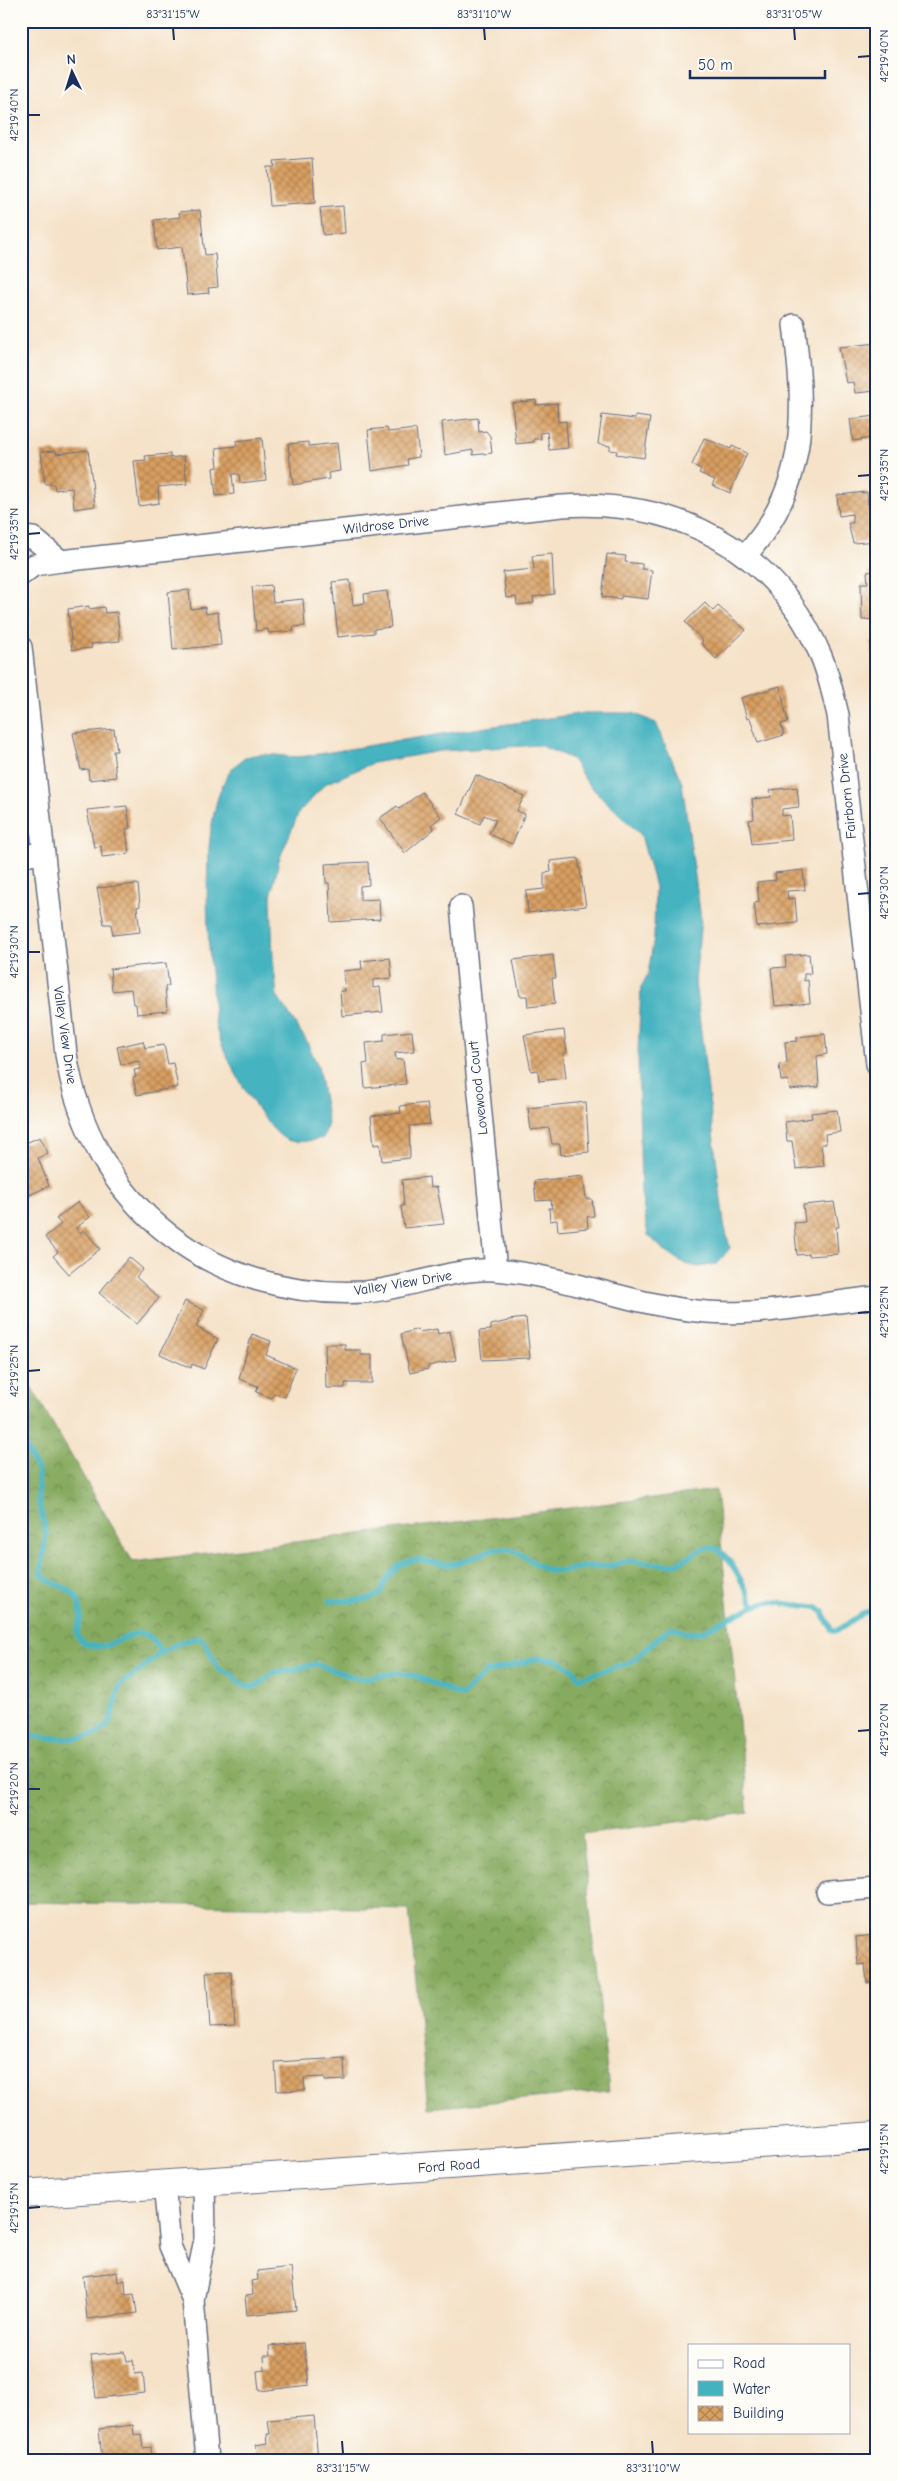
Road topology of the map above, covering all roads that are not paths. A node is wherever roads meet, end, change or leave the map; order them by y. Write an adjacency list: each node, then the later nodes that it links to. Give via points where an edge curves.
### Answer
1 (794, 324): 3 (street, via 802,403 795,461 771,523)
2 (21, 537): 4 (street, via 33,538)
3 (744, 556): 4 (street, Wildrose Drive, via 707,532 671,517 635,508 591,504); 10 (street, Fairborn Drive, via 790,602 813,638 829,679 838,715)
4 (61, 561): 5 (street, Wildrose Drive, via 34,565)
5 (21, 575)
6 (21, 647): 7 (street, Valley View Drive)
7 (44, 853): 8 (street); 11 (street, Valley View Drive, via 66,1054 75,1099 106,1167 153,1222 182,1245 218,1265 257,1281 300,1290 367,1292)
8 (21, 856)
9 (461, 906): 11 (street, Lovewood Court)
10 (877, 1064)
11 (496, 1270): 12 (street, Valley View Drive, via 707,1312 748,1312)
12 (877, 1296)
13 (877, 1888): 14 (street)
14 (826, 1892)
15 (877, 2136): 16 (main road, Ford Road)
16 (204, 2180): 17 (main road, Ford Road); 19 (street, via 205,2239)
17 (164, 2182): 18 (main road, Ford Road); 19 (street, via 170,2246)
18 (21, 2194)
19 (193, 2300): 20 (street)
20 (207, 2460)

